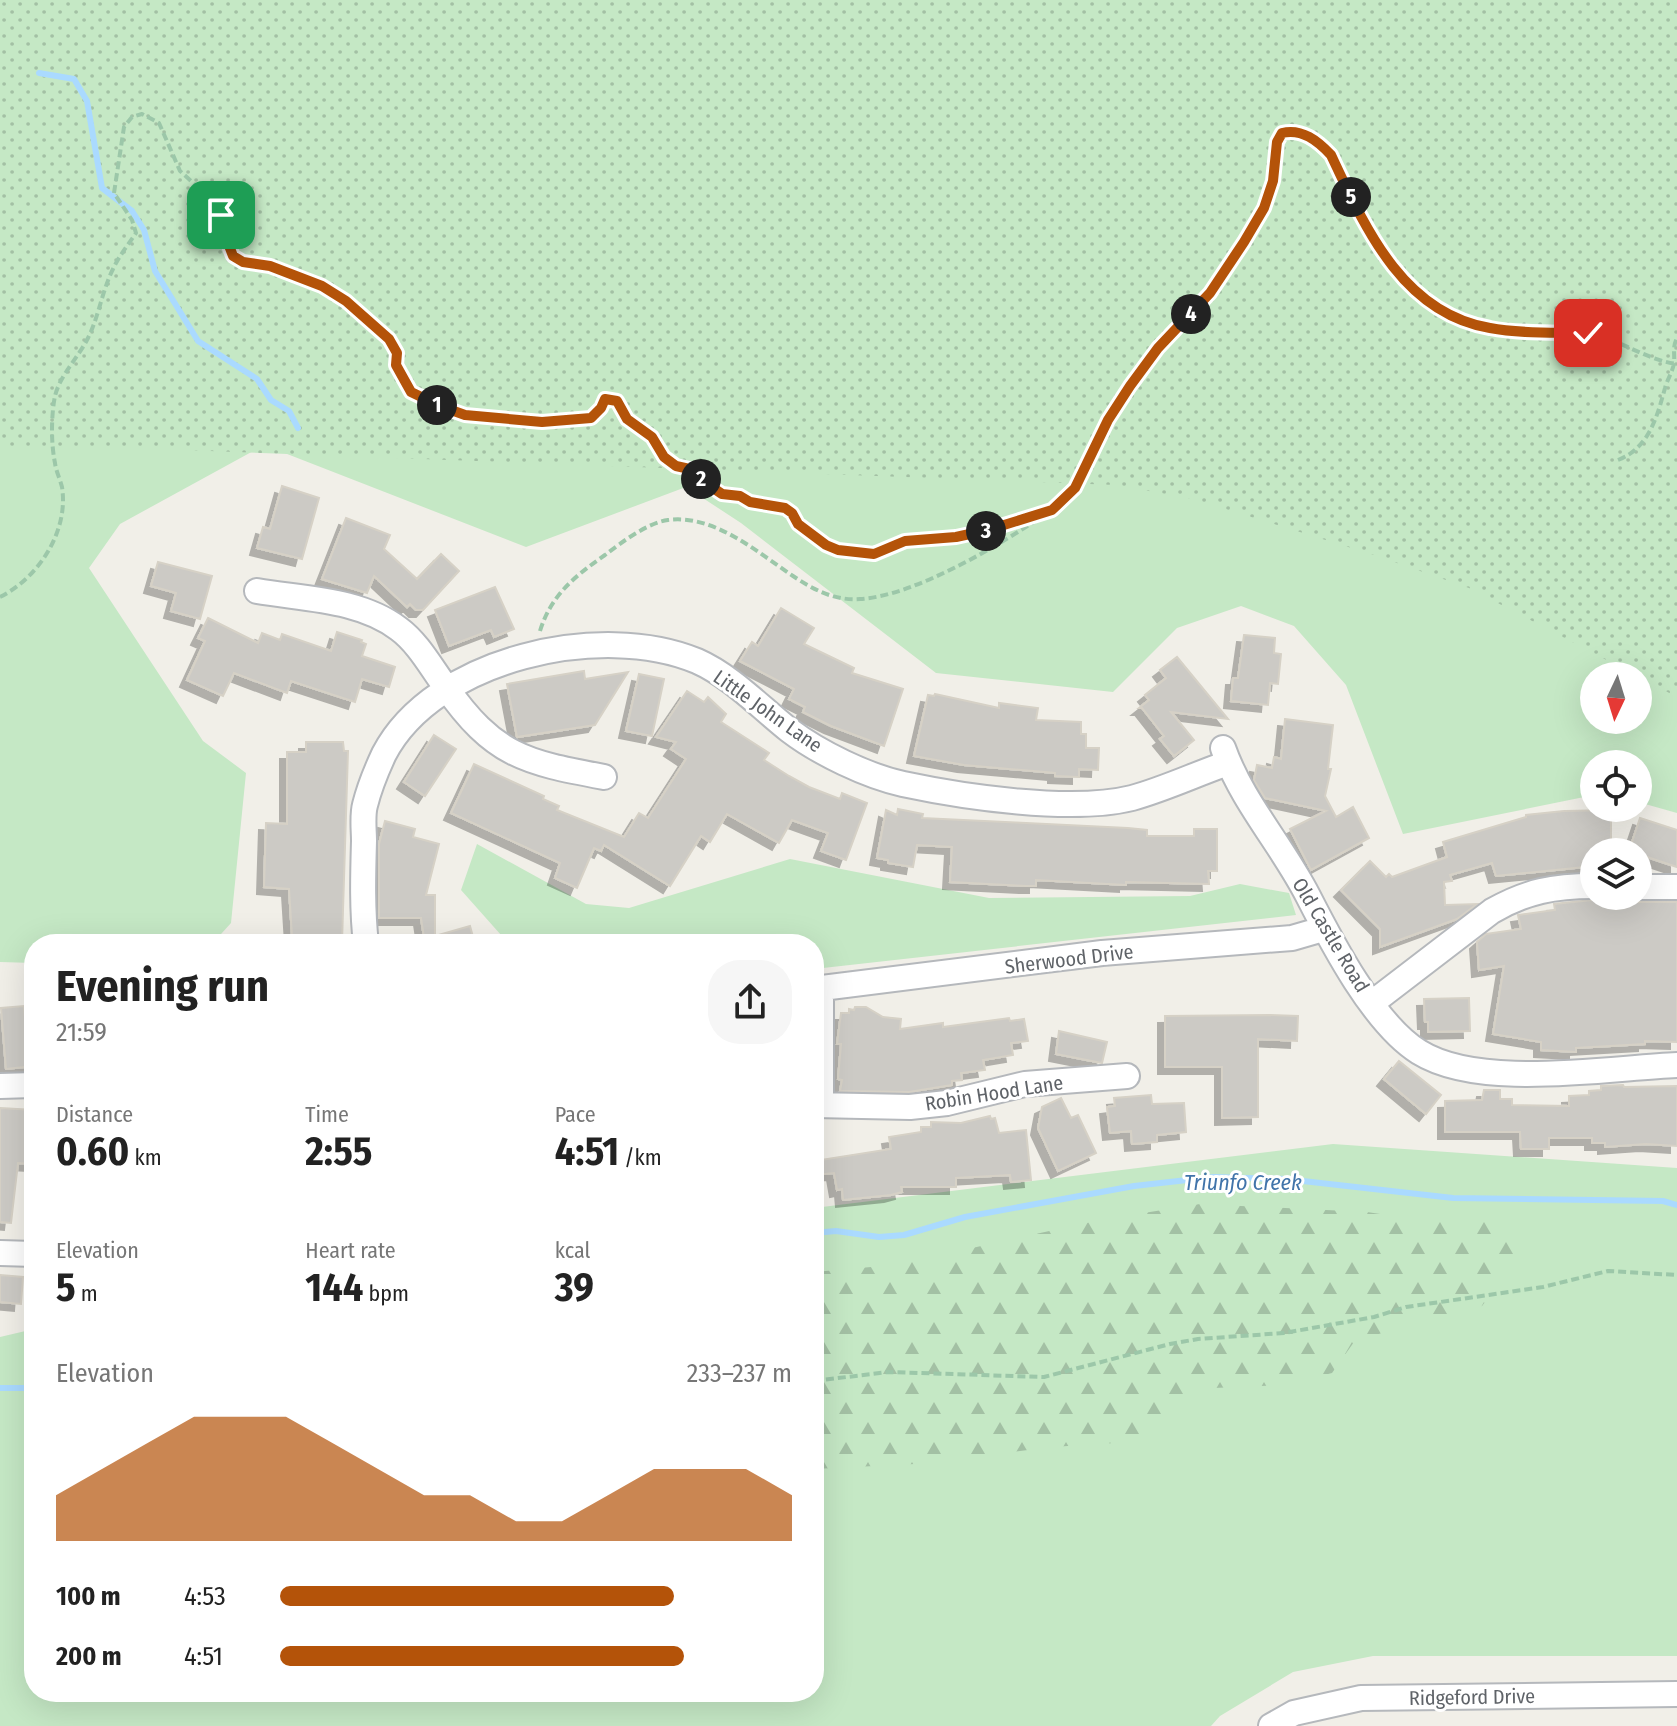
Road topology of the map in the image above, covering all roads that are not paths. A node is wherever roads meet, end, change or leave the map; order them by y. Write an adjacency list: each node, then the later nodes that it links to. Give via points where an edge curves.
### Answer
1 (257, 591): 2 (street, via 362,609 399,629)
2 (446, 689): 3 (street, Little John Lane, via 485,668 542,651 634,648 697,661 793,733 850,766 901,783 972,796 1104,803 1156,791); 4 (street, via 501,747 550,767); 9 (street, Little John Lane, via 414,713 385,753 364,806)
3 (1226, 755): 8 (street, Old Castle Road)
4 (604, 777)
5 (1580, 886): 11 (street, via 1560,886 1492,911)
6 (1652, 887): 7 (street)
7 (1677, 887)
8 (1323, 929): 10 (street, Sherwood Drive, via 1292,938 1102,953); 11 (street, Old Castle Road)
9 (365, 934)
10 (824, 988)
11 (1372, 1003): 12 (street, Old Castle Road, via 1418,1052 1459,1067 1552,1074)
12 (1677, 1065)
13 (1127, 1076): 16 (street, Robin Hood Lane, via 1025,1084 910,1107)
14 (24, 1085): 15 (street)
15 (0, 1086)
16 (824, 1105)
17 (0, 1253): 18 (street)
18 (24, 1254)
19 (1677, 1694): 20 (street, Ridgeford Drive, via 1361,1698 1294,1713)
20 (1271, 1726)

